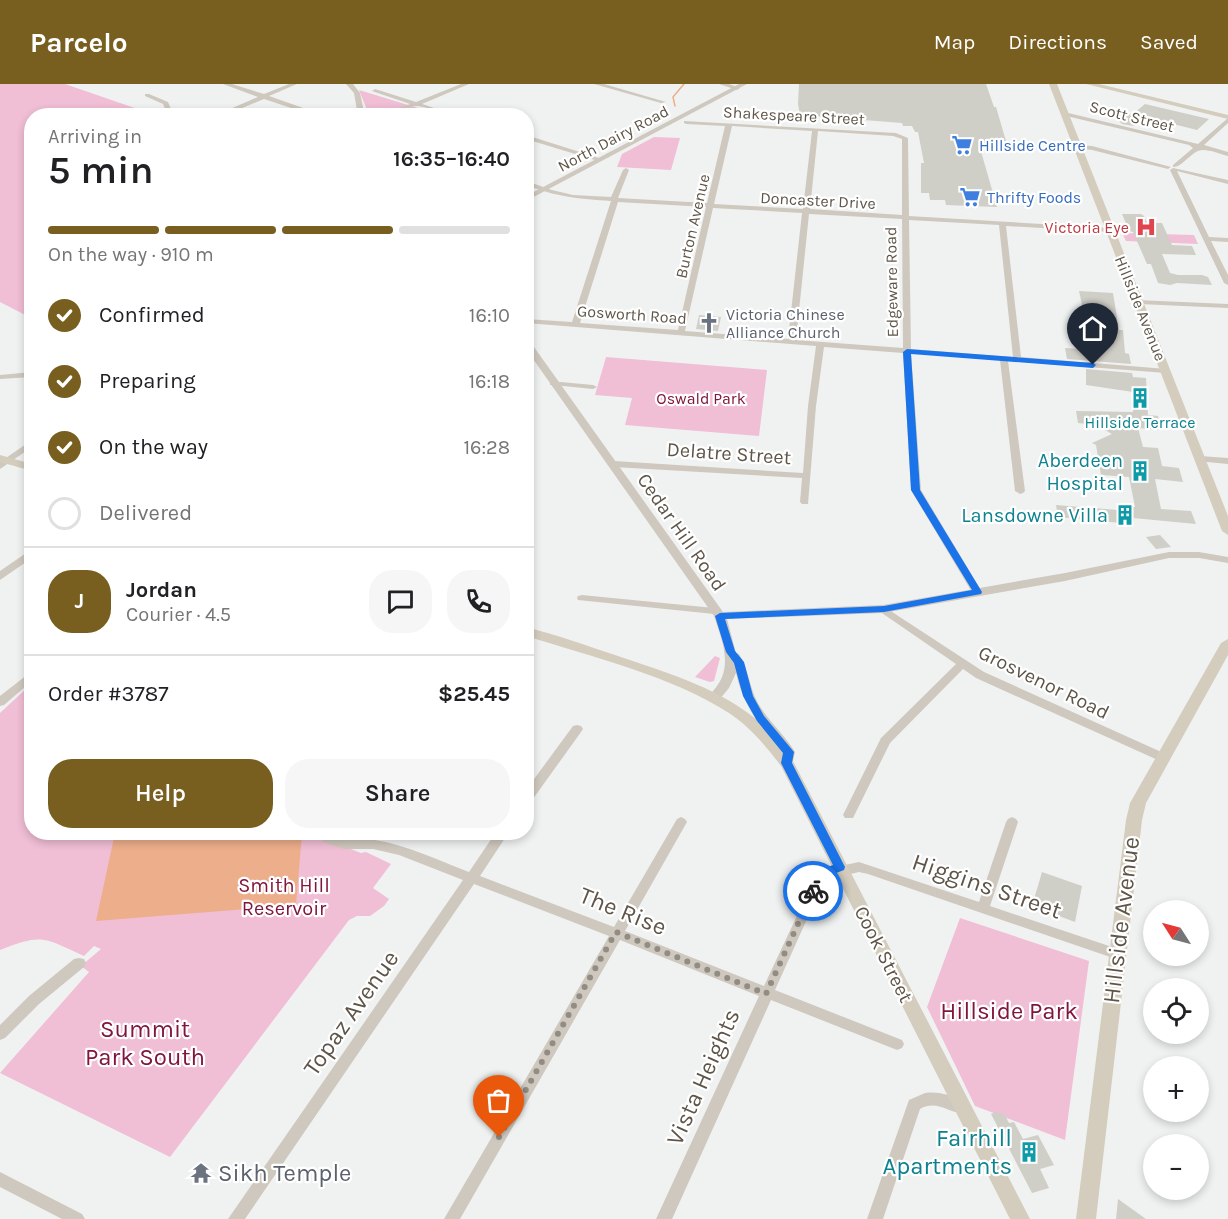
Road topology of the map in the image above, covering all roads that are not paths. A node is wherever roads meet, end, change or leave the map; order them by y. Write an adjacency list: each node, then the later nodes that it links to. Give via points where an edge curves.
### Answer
1 (226, 84): 13 (street)
2 (294, 84): 13 (street)
3 (349, 84): 19 (street, via 357,93)
4 (466, 84): 15 (street)
5 (597, 84): 14 (street)
6 (722, 84): 10 (street)
7 (744, 84): 10 (street, North Dairy Road)
8 (1053, 84): 22 (main road, Hillside Avenue)
9 (1090, 84): 23 (main road)
10 (737, 88): 32 (street, North Dairy Road)
11 (375, 91): 15 (street)
12 (147, 95): 16 (street, via 166,103)
13 (264, 97): 17 (street); 18 (street)
14 (663, 102)
15 (416, 104): 20 (street); 21 (street)
16 (168, 108)
17 (237, 108)
18 (298, 108)
19 (360, 108)
20 (404, 108)
21 (429, 108)
22 (1065, 114): 29 (main road, Hillside Avenue); 30 (street, Scott Street)
23 (1228, 118): 30 (street)
24 (686, 122): 25 (street, Shakespeare Street)
25 (729, 124): 26 (street, Shakespeare Street); 40 (street, Burton Avenue)
26 (815, 129): 27 (street, Shakespeare Street); 41 (street)
27 (901, 135): 42 (street, Edgeware Road, via 905,138)
28 (534, 139): 32 (street)
29 (1078, 147): 33 (street); 44 (main road, Hillside Avenue)
30 (1198, 147): 31 (street, Scott Street); 33 (street)
31 (1228, 154)
32 (600, 160): 37 (street, North Dairy Road)
33 (1174, 168): 35 (street); 45 (street)
34 (627, 171): 39 (street)
35 (1228, 182)
36 (534, 186): 37 (street, Doncaster Drive)
37 (543, 190): 38 (street, North Dairy Road); 39 (street, Doncaster Drive)
38 (534, 195)
39 (614, 200): 40 (street, Doncaster Drive); 51 (street)
40 (710, 206): 41 (street, Doncaster Drive); 52 (street, Burton Avenue)
41 (807, 213): 42 (street, Doncaster Drive); 53 (street)
42 (906, 219): 43 (street, Doncaster Drive); 55 (street, Edgeware Road)
43 (1002, 224): 44 (street, Doncaster Drive); 58 (street)
44 (1110, 230): 48 (main road, Hillside Avenue)
45 (1207, 240): 46 (street); 47 (street)
46 (1228, 240)
47 (1228, 283)
48 (1139, 302): 49 (street); 59 (main road, Hillside Avenue)
49 (1228, 306)
50 (534, 322): 51 (street, Gosworth Road)
51 (575, 325): 52 (street, Gosworth Road)
52 (681, 333): 53 (street, Gosworth Road)
53 (792, 341): 54 (street, Gosworth Road)
54 (820, 343): 55 (street, Gosworth Road); 70 (street)
55 (907, 352): 57 (street, Gosworth Road); 77 (street, Edgeware Road, via 916,490)
56 (534, 354): 62 (street, Cedar Hill Road)
57 (1004, 359): 58 (street, Gosworth Road); 71 (street)
58 (1017, 360): 59 (street, Gosworth Road)
59 (1166, 371): 65 (main road, Hillside Avenue)
60 (24, 375): 61 (street)
61 (0, 377)
62 (553, 383): 63 (street); 68 (street, Cedar Hill Road)
63 (593, 387)
64 (24, 448): 67 (street)
65 (1200, 459): 66 (street); 73 (main road, Hillside Avenue)
66 (1228, 461)
67 (2, 462): 69 (main road)
68 (614, 464): 70 (street, Delatre Street); 80 (street, Cedar Hill Road)
69 (24, 466)
70 (806, 476): 72 (street)
71 (1020, 490)
72 (806, 501)
73 (1228, 531)
74 (24, 558): 76 (street)
75 (1228, 560): 77 (street, Cedar Hill Road, via 1169,555)
76 (0, 576)
77 (977, 592): 79 (street, Cedar Hill Road)
78 (582, 598): 80 (street)
79 (884, 609): 80 (street, Cedar Hill Road); 84 (street, Grosvenor Road)
80 (717, 614): 83 (street)
81 (534, 634): 86 (main road, Cook Street)
82 (1228, 643): 89 (main road, Hillside Avenue)
83 (730, 652): 86 (street, via 730,678); 90 (street, via 739,662 753,706 789,752)
84 (963, 663): 89 (street, Grosvenor Road, via 980,675); 92 (street, via 885,741)
85 (24, 682): 87 (street)
86 (716, 697): 90 (main road, Cook Street, via 759,728)
87 (0, 702)
88 (577, 729): 91 (street)
89 (1164, 758): 101 (main road, Hillside Avenue, via 1138,803)
90 (787, 763): 97 (main road, Cook Street)
91 (534, 789)
92 (849, 815)
93 (681, 822): 100 (street)
94 (1012, 822): 99 (street)
95 (331, 840): 98 (street, The Rise, via 385,847)
96 (497, 840): 98 (street, Topaz Avenue)
97 (841, 869): 99 (street, Higgins Street, via 869,869); 103 (street, Vista Heights, via 822,874); 106 (main road, Cook Street)
98 (471, 878): 100 (street, The Rise); 109 (street, Topaz Avenue)
99 (983, 908): 101 (street, Higgins Street)
100 (616, 932): 103 (street, The Rise); 110 (street)
101 (1116, 954): 114 (main road, Hillside Avenue)
102 (79, 963): 104 (street)
103 (766, 994): 105 (street, The Rise); 111 (street, Vista Heights)
104 (0, 1034)
105 (897, 1044)
106 (963, 1107): 112 (street, via 938,1099 920,1101 914,1106); 113 (main road, Cook Street)
107 (0, 1179): 108 (street)
108 (77, 1219)
109 (236, 1219)
110 (452, 1219)
111 (664, 1219)
112 (875, 1219)
113 (1020, 1219)
114 (1086, 1219)

